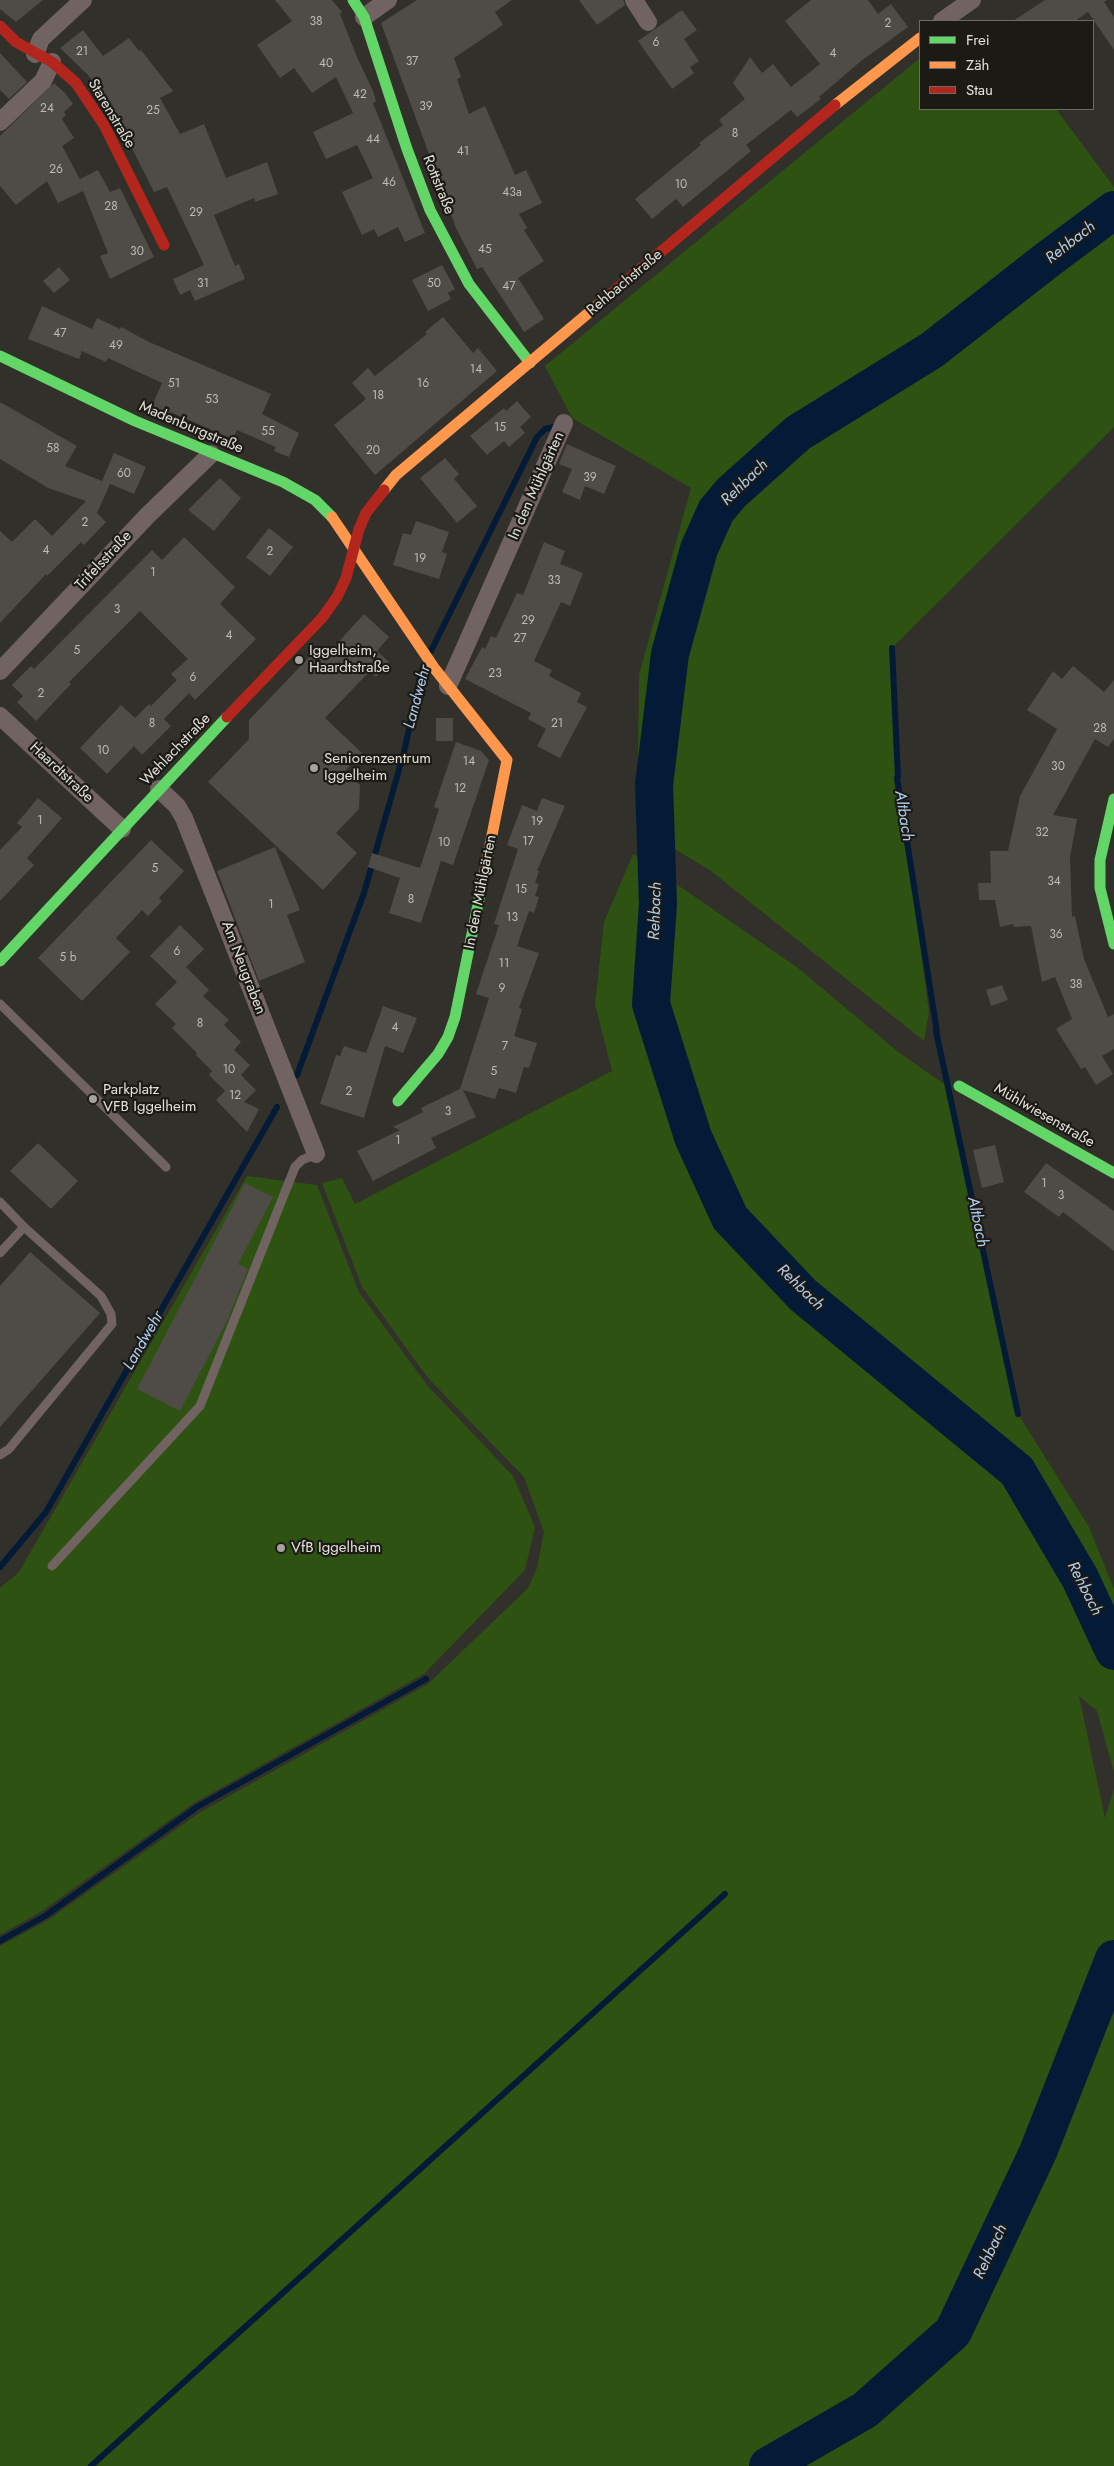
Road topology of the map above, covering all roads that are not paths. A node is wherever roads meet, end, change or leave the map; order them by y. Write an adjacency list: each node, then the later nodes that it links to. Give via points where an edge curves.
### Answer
1 (83, 0): 11 (street, via 41,39)
2 (353, 0): 6 (street, Rottstraße)
3 (388, 0): 6 (street)
4 (634, 0): 8 (street)
5 (972, 0): 7 (street)
6 (364, 17): 16 (street, Rottstraße, via 430,210 469,284)
7 (943, 20)
8 (648, 22)
9 (0, 26): 11 (street, Starenstraße)
10 (919, 39): 16 (street, Rehbachstraße, via 869,77)
11 (35, 54): 12 (street, Starenstraße)
12 (52, 62): 13 (street, via 43,81); 14 (street, Starenstraße, via 76,83 94,108)
13 (0, 122)
14 (164, 245)
15 (0, 356): 18 (street, Madenburgstraße)
16 (530, 363): 19 (street, Rehbachstraße, via 396,475 366,513)
17 (564, 422): 21 (street, In den Mühlgärten)
18 (211, 454): 19 (street, Madenburgstraße, via 303,492 329,514); 20 (street, Trifelsstraße, via 148,515)
19 (354, 548): 21 (street, In den Mühlgärten); 23 (street, Wehlachstraße, via 338,597 322,618)
20 (0, 671)
21 (448, 686): 30 (street, In den Mühlgärten, via 507,760 455,1017 438,1054)
22 (0, 716): 25 (street, Haardtstraße)
23 (159, 789): 25 (street, Wehlachstraße); 31 (street, Am Neugraben, via 177,806 184,818)
24 (1114, 799): 26 (street, via 1102,852 1100,888)
25 (122, 829): 27 (street, Wehlachstraße)
26 (1114, 944)
27 (0, 961)
28 (0, 1004): 32 (lane)
29 (959, 1086): 33 (street, Mühlwiesenstraße)
30 (398, 1100)
31 (316, 1154): 38 (lane, via 295,1167 200,1406)
32 (166, 1167)
33 (1114, 1173)
34 (0, 1202): 35 (lane)
35 (24, 1227): 36 (lane); 37 (lane, via 101,1296 111,1314 112,1324 9,1449)
36 (0, 1253)
37 (0, 1455)
38 (52, 1566)

